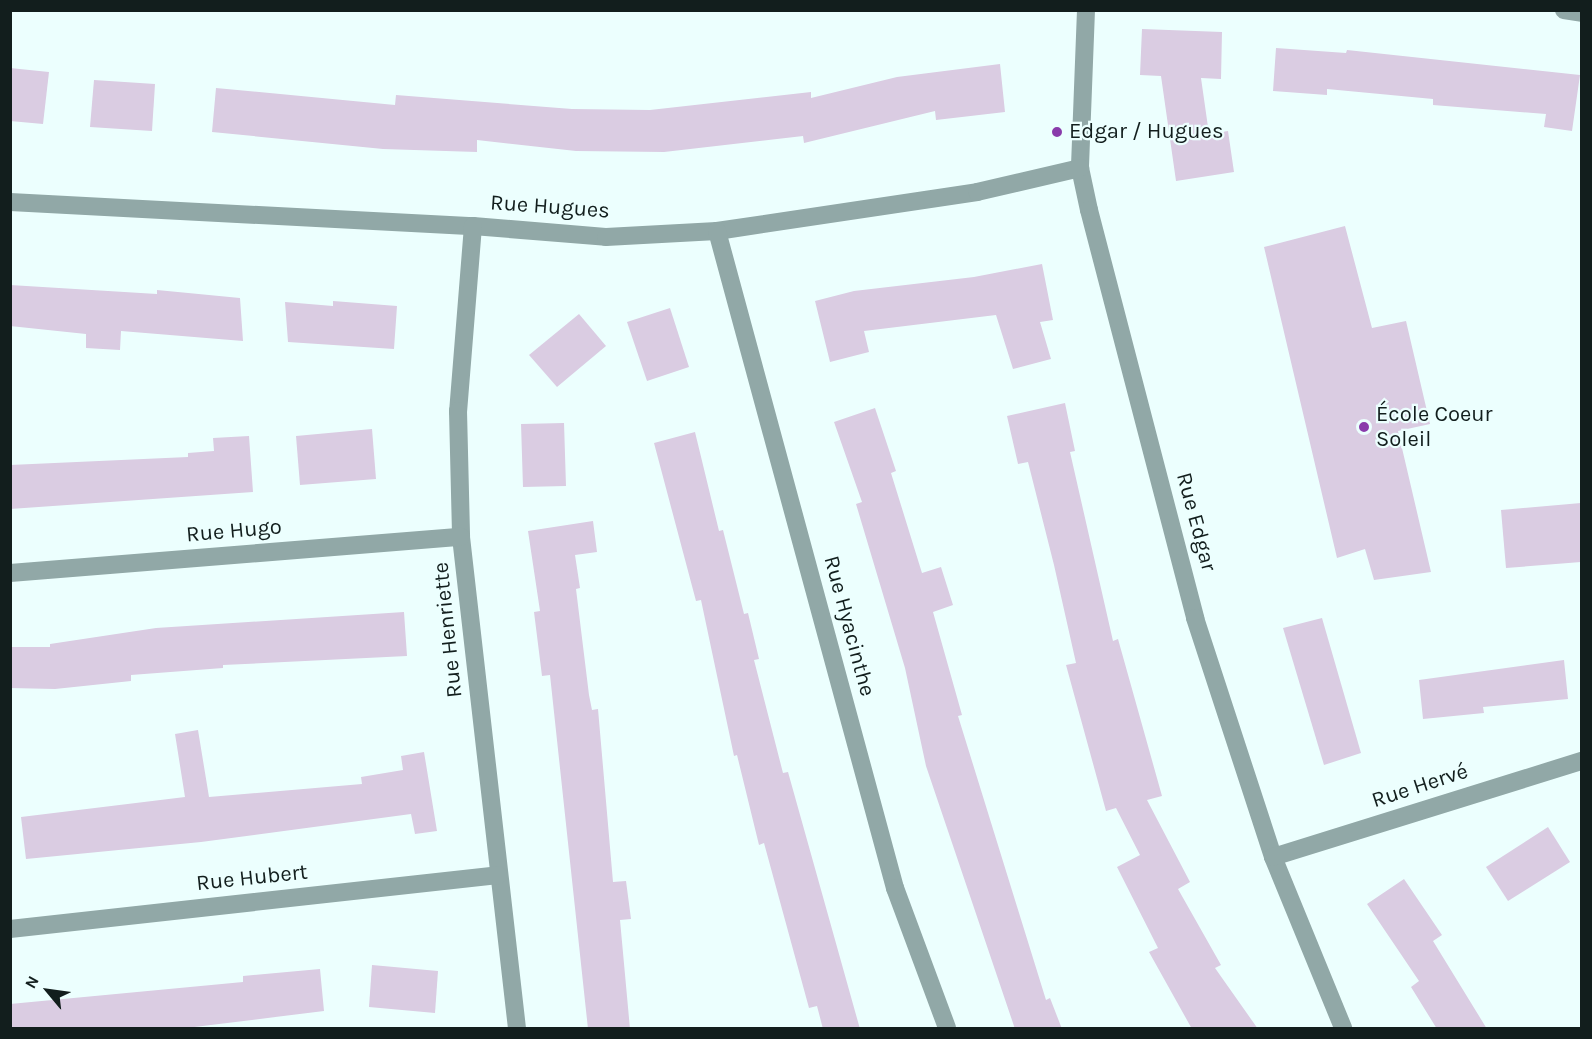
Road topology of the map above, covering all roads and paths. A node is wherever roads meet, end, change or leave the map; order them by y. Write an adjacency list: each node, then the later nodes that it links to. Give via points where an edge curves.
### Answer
1 (1086, 10): 4 (street, Rue Edgar)
2 (1564, 10): 3 (street)
3 (1581, 13)
4 (1080, 168): 7 (street, Rue Hugues, via 977,192); 11 (street, Rue Edgar, via 1195,618)
5 (10, 202): 6 (street, Rue Hugues)
6 (473, 226): 7 (street, Rue Hugues, via 606,237); 8 (street, Rue Henriette, via 458,411)
7 (717, 231): 15 (street, Rue Hyacinthe, via 895,888)
8 (461, 537): 9 (street, Rue Hugo); 12 (street, Rue Henriette)
9 (10, 573)
10 (1581, 761): 11 (street, Rue Hervé)
11 (1273, 857): 16 (street, Rue Edgar)
12 (498, 875): 13 (street, Rue Hubert); 14 (street, Rue Henriette)
13 (10, 929)
14 (517, 1029)
15 (947, 1029)
16 (1343, 1029)

